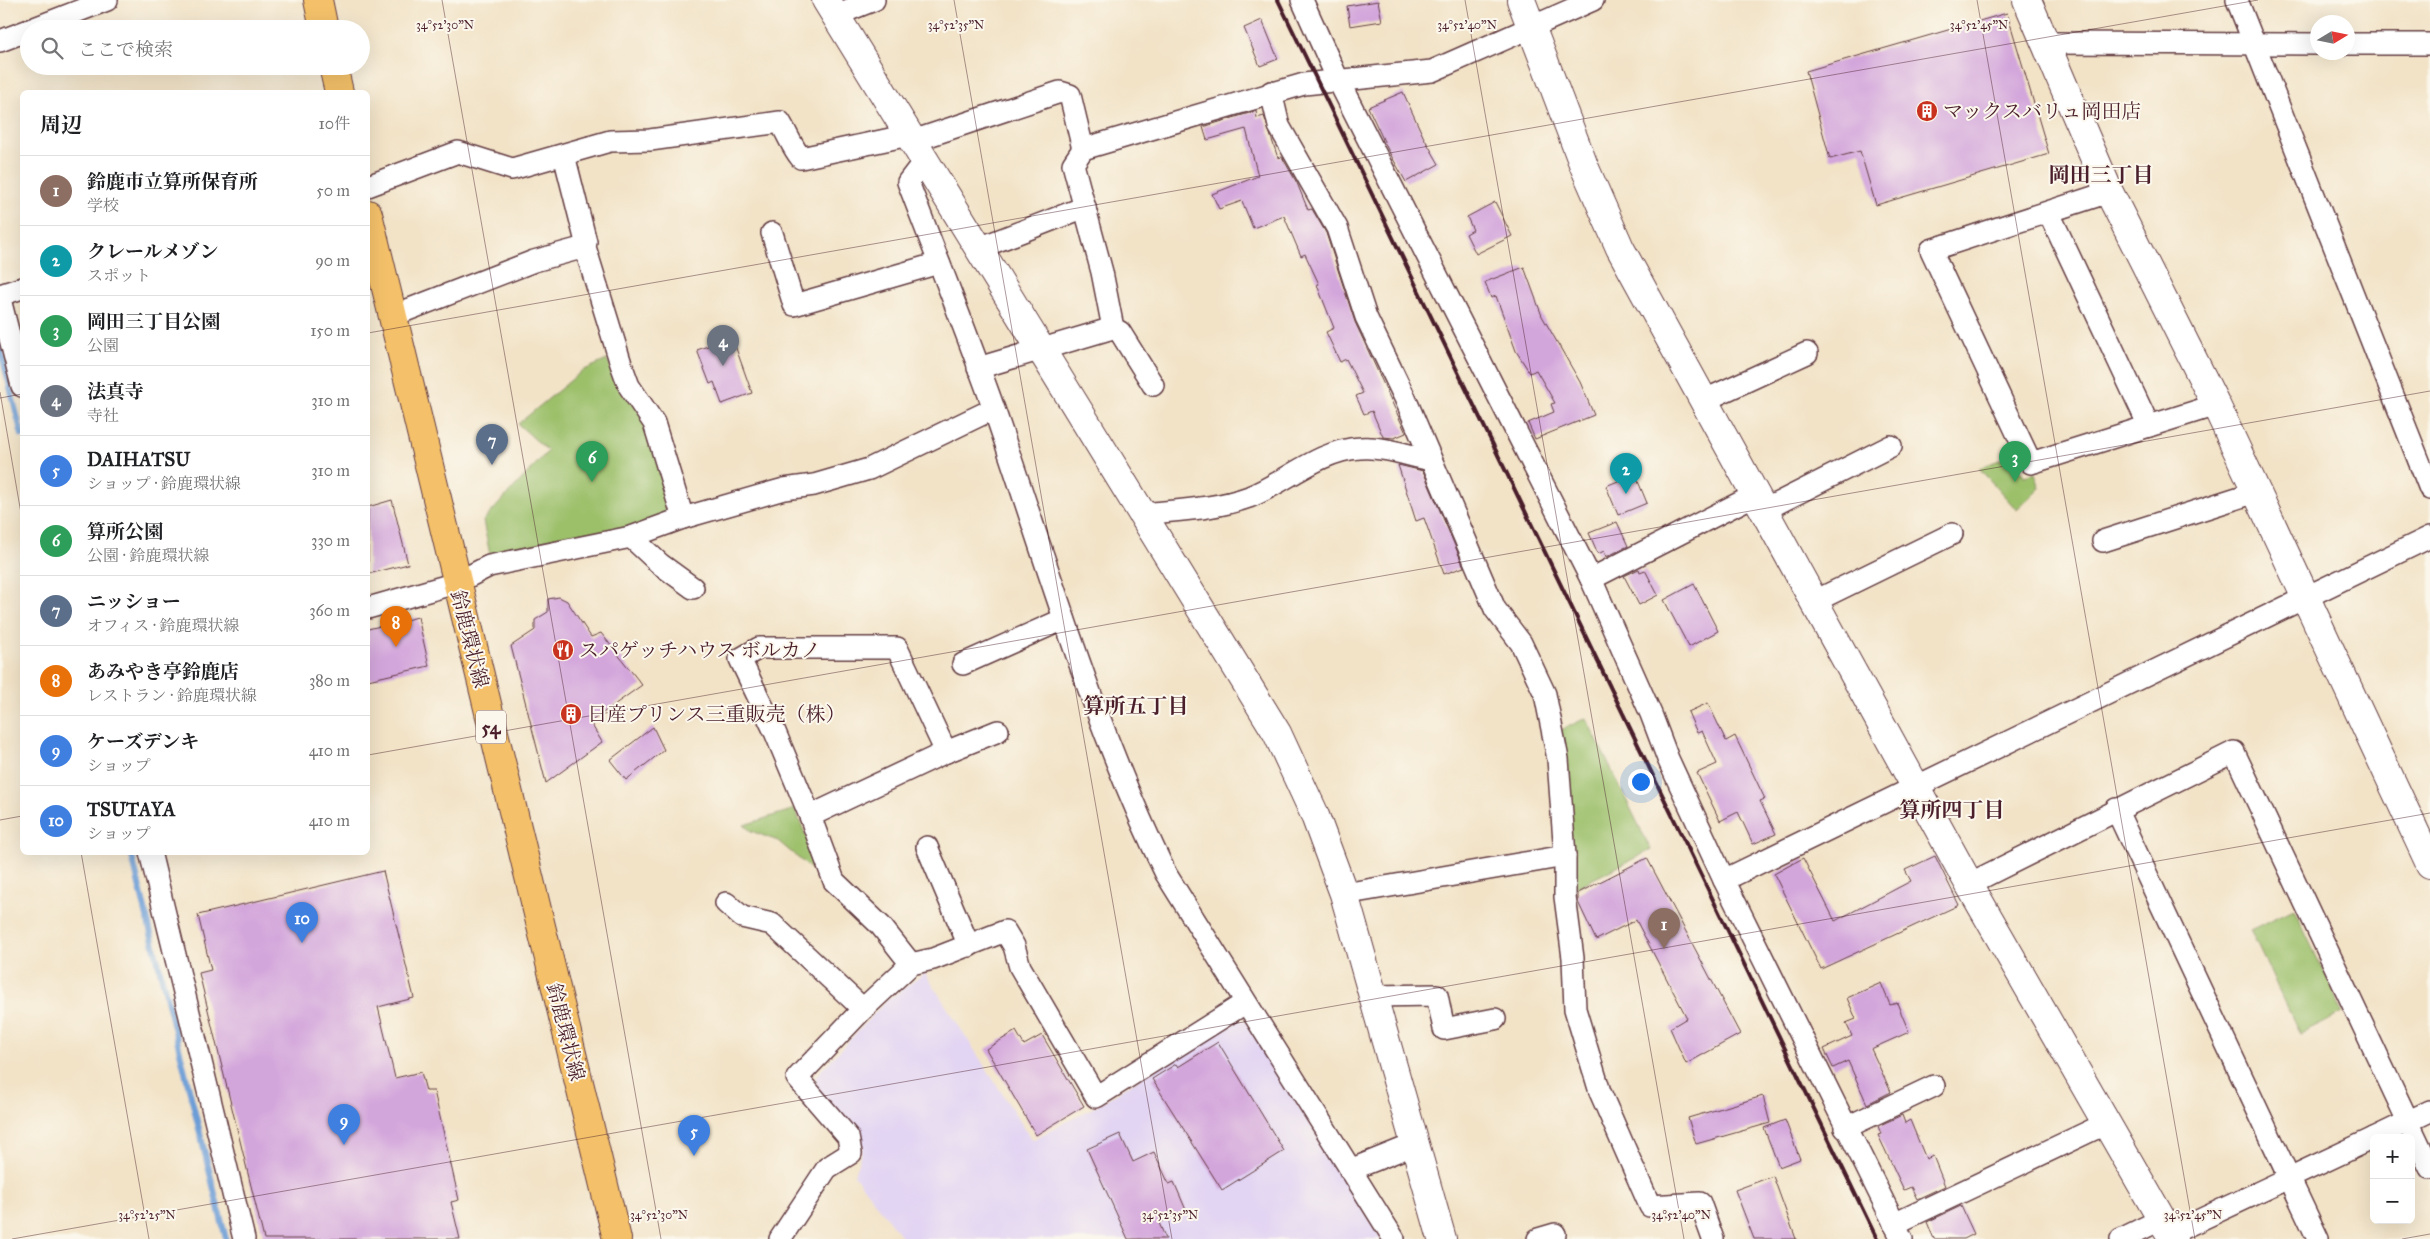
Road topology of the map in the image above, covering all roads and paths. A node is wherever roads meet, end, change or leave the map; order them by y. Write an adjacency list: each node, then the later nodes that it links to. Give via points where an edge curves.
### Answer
1 (107, 0): 10 (street)
2 (318, 0): 11 (main road)
3 (874, 0): 9 (street)
4 (1302, 0): 21 (street)
5 (1521, 0): 12 (street)
6 (1593, 0): 12 (street)
7 (2026, 0): 15 (street)
8 (2238, 0): 16 (street)
9 (831, 8): 24 (street)
10 (54, 20)
11 (322, 20)
12 (1530, 27): 21 (street, via 1432,71); 45 (street, via 1620,248)
13 (20, 33): 14 (street)
14 (0, 41)
15 (2044, 44): 16 (street); 28 (street)
16 (2255, 44): 17 (street); 51 (street)
17 (2310, 44)
18 (2355, 44): 19 (street)
19 (2430, 44)
20 (335, 75): 22 (main road)
21 (1338, 80): 23 (street); 60 (street)
22 (339, 90)
23 (1271, 92): 25 (street); 50 (street, via 1279,126 1337,228 1366,317)
24 (915, 145): 25 (street, via 1060,92 1070,95); 26 (street, via 801,158 791,146 780,122 650,140 610,141); 34 (street); 35 (street, via 908,182)
25 (1084, 149): 29 (street, via 1073,164)
26 (564, 155): 27 (street, via 512,169 458,152); 33 (street)
27 (370, 185)
28 (2109, 192): 30 (street); 46 (street)
29 (1085, 208): 34 (street); 39 (street)
30 (2049, 213): 48 (street); 48 (street, via 1931,250 2031,463)
31 (370, 222): 38 (main road, 鈴鹿環状線 / 54)
32 (772, 233): 35 (street, via 794,305)
33 (585, 247): 38 (street, via 534,261); 55 (street, via 629,386 654,423)
34 (979, 248): 40 (street)
35 (939, 263): 42 (street)
36 (20, 289): 37 (street)
37 (0, 297): 43 (street)
38 (392, 316): 61 (main road, 鈴鹿環状線 / 54)
39 (1113, 328): 40 (street); 44 (street, via 1120,332)
40 (1040, 349): 42 (street); 54 (street)
41 (1807, 353): 45 (street)
42 (978, 368): 47 (street)
43 (20, 378)
44 (1153, 386)
45 (1703, 401): 53 (street)
46 (2216, 405): 48 (street); 52 (street)
47 (994, 409): 55 (street, via 848,476 784,489); 66 (street)
48 (2149, 426)
49 (1891, 446): 53 (street)
50 (1432, 460): 54 (street, via 1358,448 1321,459 1248,497 1200,508); 75 (street, via 1495,609 1521,644 1545,694 1558,759)
51 (2430, 489)
52 (2256, 492): 59 (street); 63 (street)
53 (1760, 503): 60 (street); 64 (street)
54 (1144, 514): 79 (street, via 1277,733 1314,813)
55 (682, 518): 57 (street)
56 (1952, 534): 64 (street)
57 (631, 537): 61 (street, via 489,566); 62 (street)
58 (2430, 537): 63 (street)
59 (2103, 541)
60 (1591, 579): 77 (street)
61 (456, 583): 65 (street); 101 (main road, 鈴鹿環状線 / 54)
62 (693, 588)
63 (2306, 598): 70 (street); 76 (street)
64 (1813, 602): 70 (street)
65 (370, 607)
66 (1064, 619): 67 (street); 84 (street, via 1134,810 1166,874)
67 (963, 664)
68 (998, 731): 69 (street)
69 (946, 752): 72 (street); 72 (street, via 897,648 759,648 740,659 776,732)
70 (1915, 786): 77 (street); 78 (street)
71 (2116, 809): 78 (street); 89 (street, via 2234,752); 97 (street)
72 (810, 816): 82 (street, via 834,881 881,926)
73 (927, 847): 81 (street)
74 (151, 855): 100 (street)
75 (1565, 856): 79 (street); 105 (street, via 1565,897 1573,958 1575,1009 1600,1092 1650,1206 1700,1203)
76 (2430, 864)
77 (1724, 880): 91 (street)
78 (1970, 884): 90 (street)
79 (1344, 894): 83 (street)
80 (726, 903): 85 (street, via 742,917 772,924)
81 (969, 946): 82 (street); 84 (street, via 1005,931 1014,946 1020,967 1096,1097)
82 (911, 964): 85 (street)
83 (1373, 996): 86 (street, via 1437,995 1444,1029); 94 (street)
84 (1245, 1003): 96 (street)
85 (863, 1009): 102 (street, via 797,1078 848,1137 851,1153 827,1168)
86 (1496, 1019)
87 (1934, 1086): 91 (street)
88 (2430, 1111): 89 (street)
89 (2408, 1122): 92 (street); 95 (street)
90 (2105, 1124): 98 (street); 99 (street)
91 (1845, 1128): 98 (street)
92 (2382, 1134)
93 (2370, 1140): 97 (street)
94 (1415, 1144): 96 (street); 104 (street)
95 (2430, 1168)
96 (1350, 1170): 103 (street)
97 (2289, 1178): 99 (street); 107 (street)
98 (1898, 1231)
99 (2168, 1231): 106 (street)
100 (244, 1239)
101 (617, 1239)
102 (780, 1239)
103 (1394, 1239)
104 (1442, 1239)
105 (1713, 1239)
106 (2121, 1239)
107 (2318, 1239)

